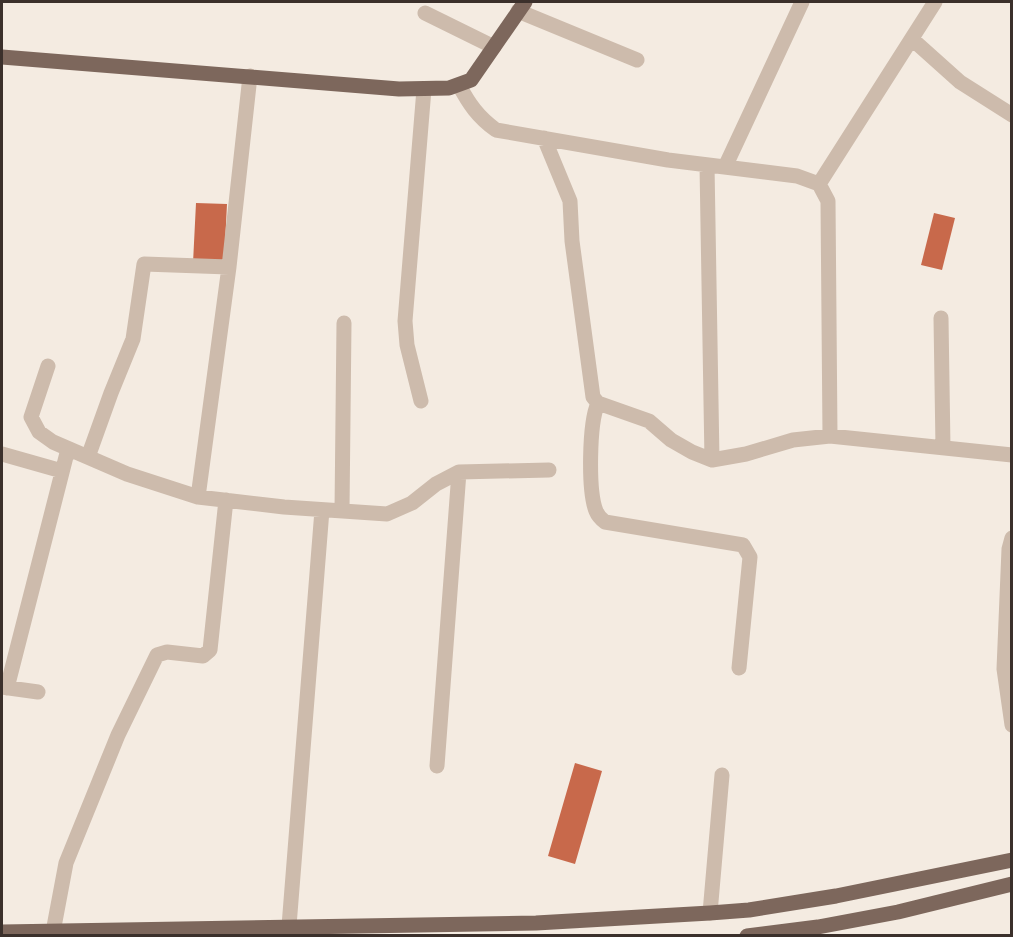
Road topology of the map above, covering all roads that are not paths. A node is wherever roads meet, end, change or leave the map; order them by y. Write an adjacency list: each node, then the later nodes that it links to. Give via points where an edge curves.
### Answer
1 (802, 2): 15 (street)
2 (935, 2): 5 (street)
3 (522, 6): 6 (main road); 8 (street)
4 (425, 13): 6 (street)
5 (912, 39): 12 (street, via 960,82); 16 (street)
6 (494, 47): 10 (main road, via 471,80)
7 (2, 57): 9 (main road)
8 (637, 60)
9 (250, 76): 11 (main road); 17 (street)
10 (459, 85): 11 (main road); 13 (street, via 469,105 496,130)
11 (424, 89): 21 (street, via 405,321)
12 (1011, 115)
13 (544, 138): 14 (street); 22 (street, via 570,201 593,397)
14 (707, 165): 15 (street); 29 (street)
15 (724, 167): 16 (street, via 797,176)
16 (819, 184): 23 (street, via 828,201)
17 (229, 267): 28 (street, via 144,264 133,339); 33 (street)
18 (942, 318): 24 (street)
19 (344, 323): 36 (street)
20 (48, 366): 25 (street, via 31,417 39,432)
21 (421, 401)
22 (598, 403): 29 (street, via 649,421 671,440); 38 (street, via 593,414 592,462 593,500 600,519 742,545 748,550)
23 (831, 436): 24 (street); 29 (street, via 793,440)
24 (943, 448): 27 (street)
25 (68, 449): 28 (street); 31 (street)
26 (2, 454): 31 (street)
27 (1011, 455)
28 (88, 458): 33 (street)
29 (712, 460)
30 (549, 470): 32 (street)
31 (62, 471): 39 (street)
32 (459, 472): 36 (street, via 387,514); 42 (street)
33 (198, 497): 34 (street)
34 (226, 500): 35 (street); 50 (street, via 210,650 203,656 167,652 158,655 118,735 66,862)
35 (322, 510): 36 (street); 47 (street)
36 (342, 511)
37 (1011, 538): 41 (street, via 1004,669)
38 (739, 668)
39 (4, 687): 40 (street)
40 (38, 692)
41 (1011, 725)
42 (437, 766)
43 (722, 775): 46 (street)
44 (1011, 860): 46 (main road, via 836,896)
45 (1011, 884): 51 (main road, via 898,912)
46 (710, 913): 48 (main road)
47 (289, 926): 48 (main road); 50 (main road)
48 (537, 929)
49 (2, 932): 50 (main road)
50 (53, 932)
51 (747, 936)

